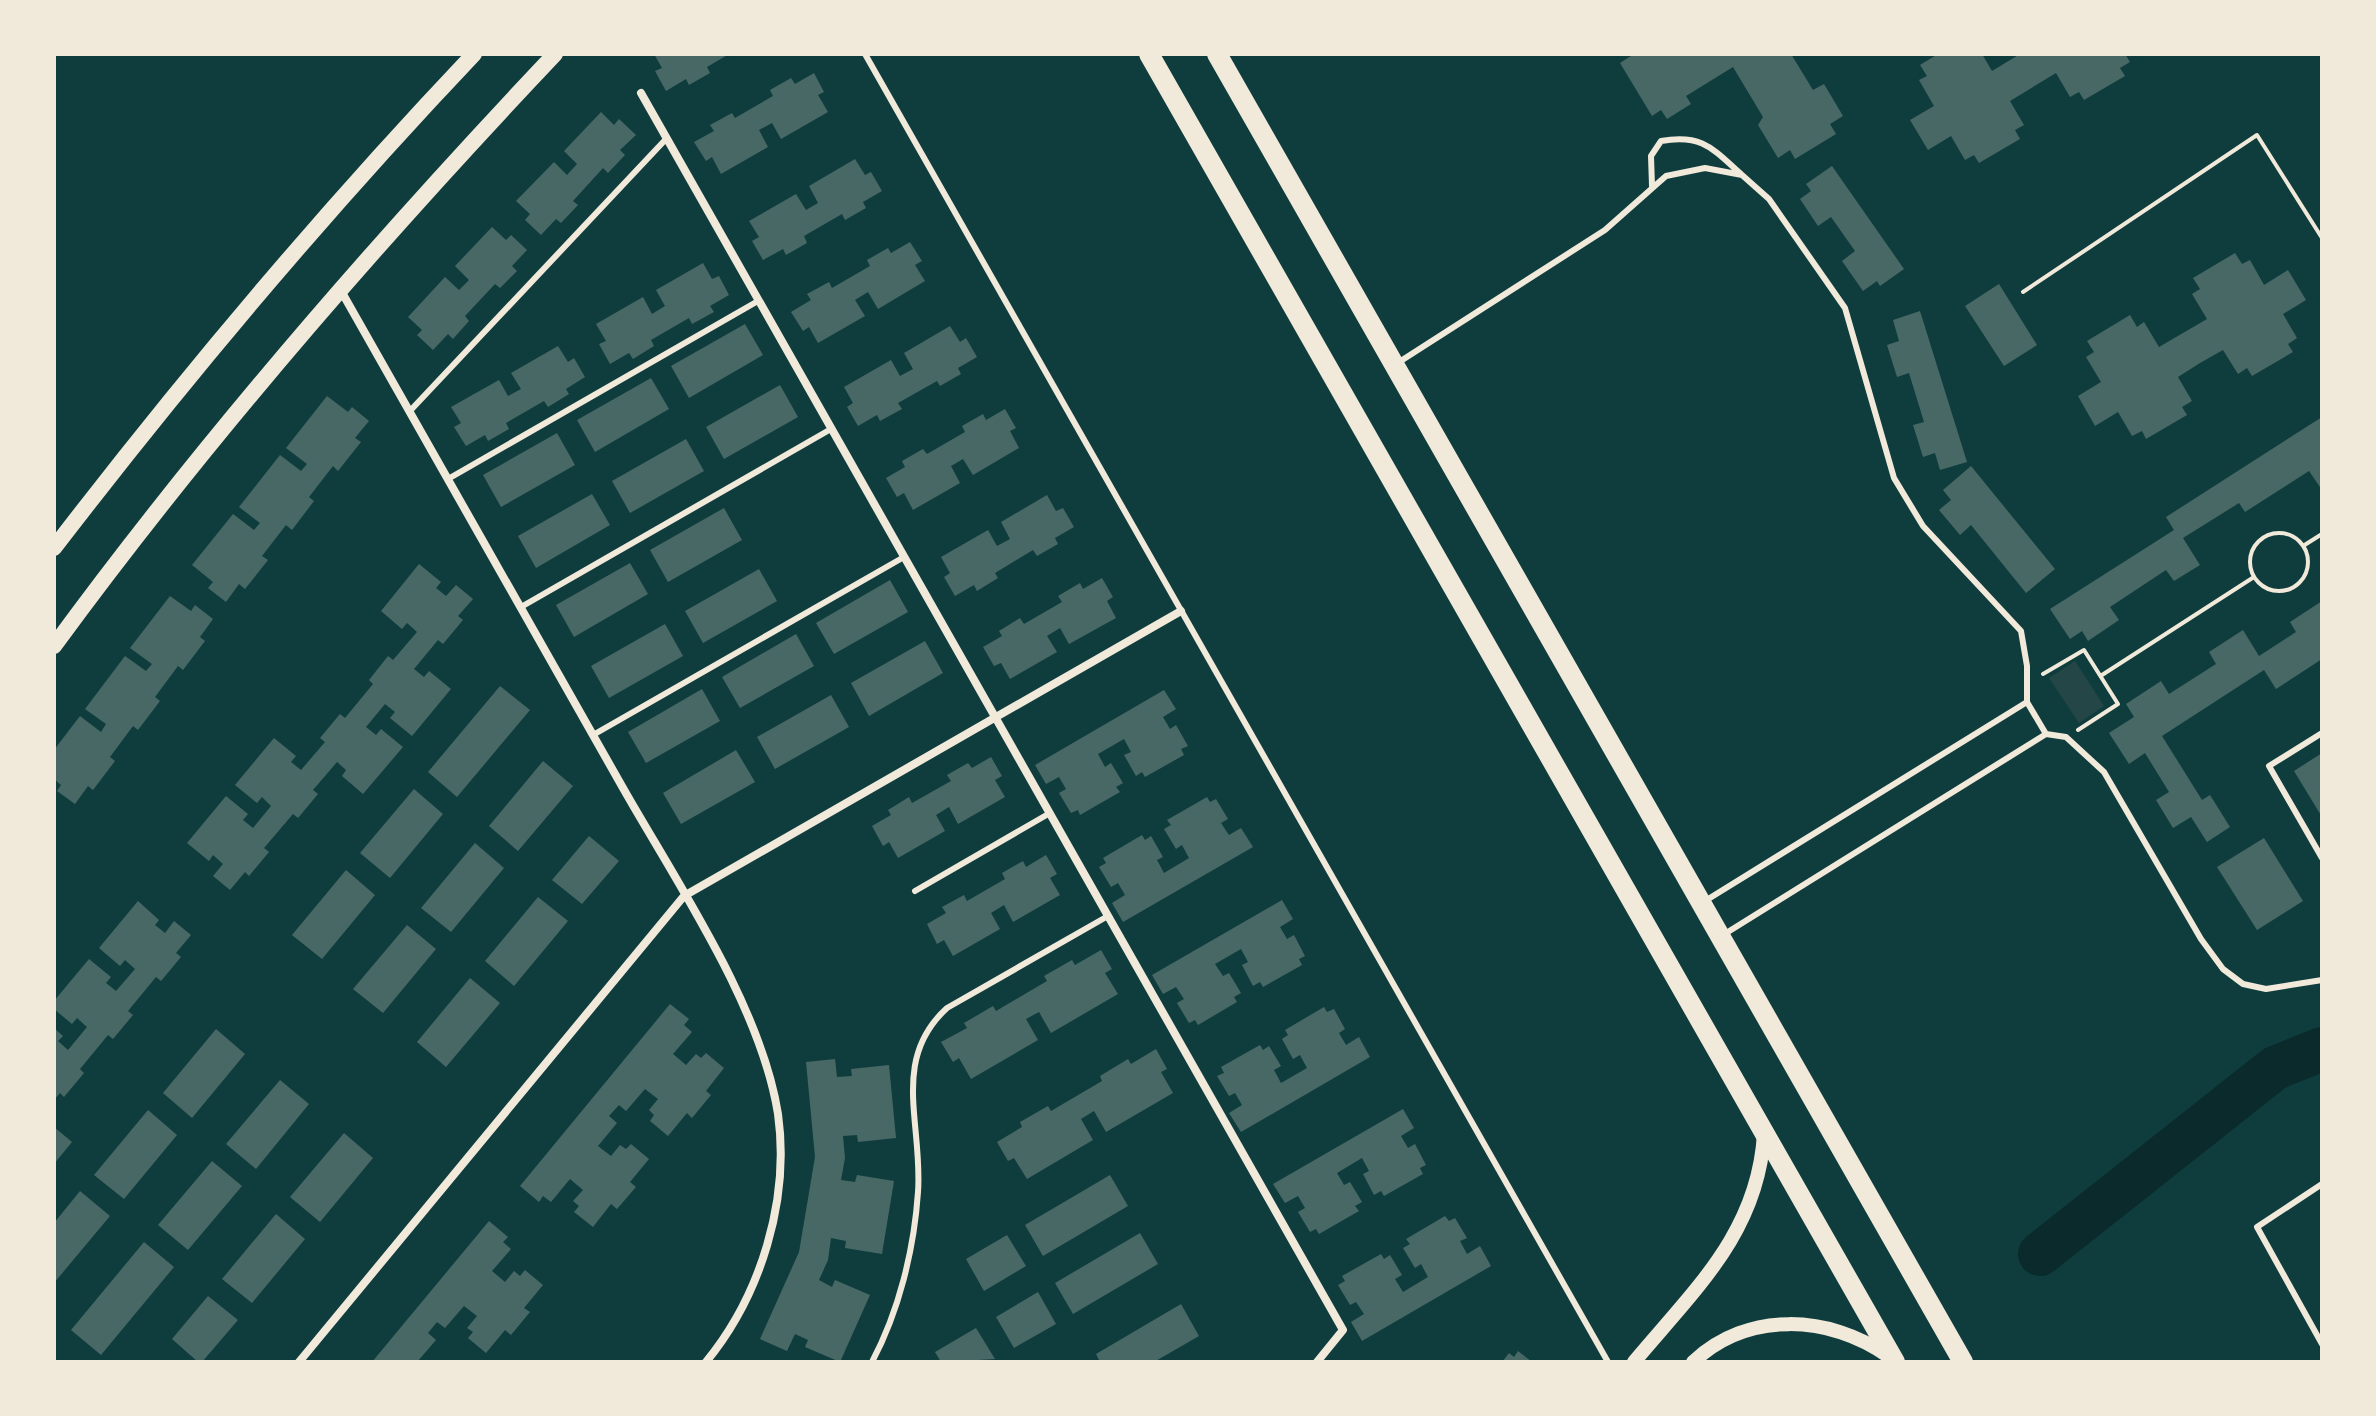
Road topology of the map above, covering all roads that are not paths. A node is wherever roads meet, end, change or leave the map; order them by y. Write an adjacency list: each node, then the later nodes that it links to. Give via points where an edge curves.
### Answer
1 (474, 54): 16 (main road, via 228,329)
2 (555, 54): 10 (main road)
3 (865, 54): 19 (lane)
4 (1149, 54): 34 (main road)
5 (1217, 54): 12 (main road)
6 (641, 93): 7 (street)
7 (666, 139): 11 (street); 13 (lane)
8 (1742, 175): 9 (lane, via 1705,168 1666,176); 9 (lane, via 1707,143 1684,137 1661,141 1651,156); 21 (lane, via 1769,199 1845,308 1894,478 1923,526 2021,631)
9 (1652, 186): 12 (lane, via 1605,230)
10 (340, 289): 13 (street); 20 (main road, via 178,484)
11 (758, 301): 14 (street); 15 (lane)
12 (1394, 366): 30 (main road)
13 (409, 412): 15 (street)
14 (831, 429): 17 (street); 18 (lane)
15 (448, 479): 18 (street)
16 (54, 548)
17 (904, 557): 22 (street); 25 (lane)
18 (521, 607): 25 (street)
19 (1181, 611): 22 (street); 42 (lane)
20 (54, 646)
21 (2027, 702): 24 (lane); 30 (lane)
22 (995, 717): 26 (street); 29 (street)
23 (2322, 733): 27 (lane, via 2269,766)
24 (2046, 734): 32 (lane); 33 (lane, via 2066,737 2104,772 2223,969 2243,984 2266,989)
25 (593, 735): 29 (street)
26 (1050, 813): 28 (lane); 31 (street)
27 (2322, 858)
28 (915, 891)
29 (684, 896): 38 (street); 39 (street, via 742,1002 765,1057 778,1115 780,1174 771,1233 752,1290)
30 (1701, 903): 32 (main road)
31 (1108, 916): 40 (lane, via 947,1008 919,1041 913,1062 918,1178 911,1245 898,1298); 41 (street, via 1343,1330)
32 (1720, 937): 45 (main road)
33 (2322, 980)
34 (1764, 1134): 37 (main road); 43 (street, via 1756,1190 1732,1242)
35 (2322, 1184): 36 (lane, via 2257,1227)
36 (2322, 1344)
37 (1894, 1361): 44 (street, via 1841,1330 1780,1323 1722,1341)
38 (299, 1362)
39 (706, 1362)
40 (872, 1362)
41 (1317, 1362)
42 (1608, 1362)
43 (1634, 1362)
44 (1693, 1362)
45 (1963, 1362)

